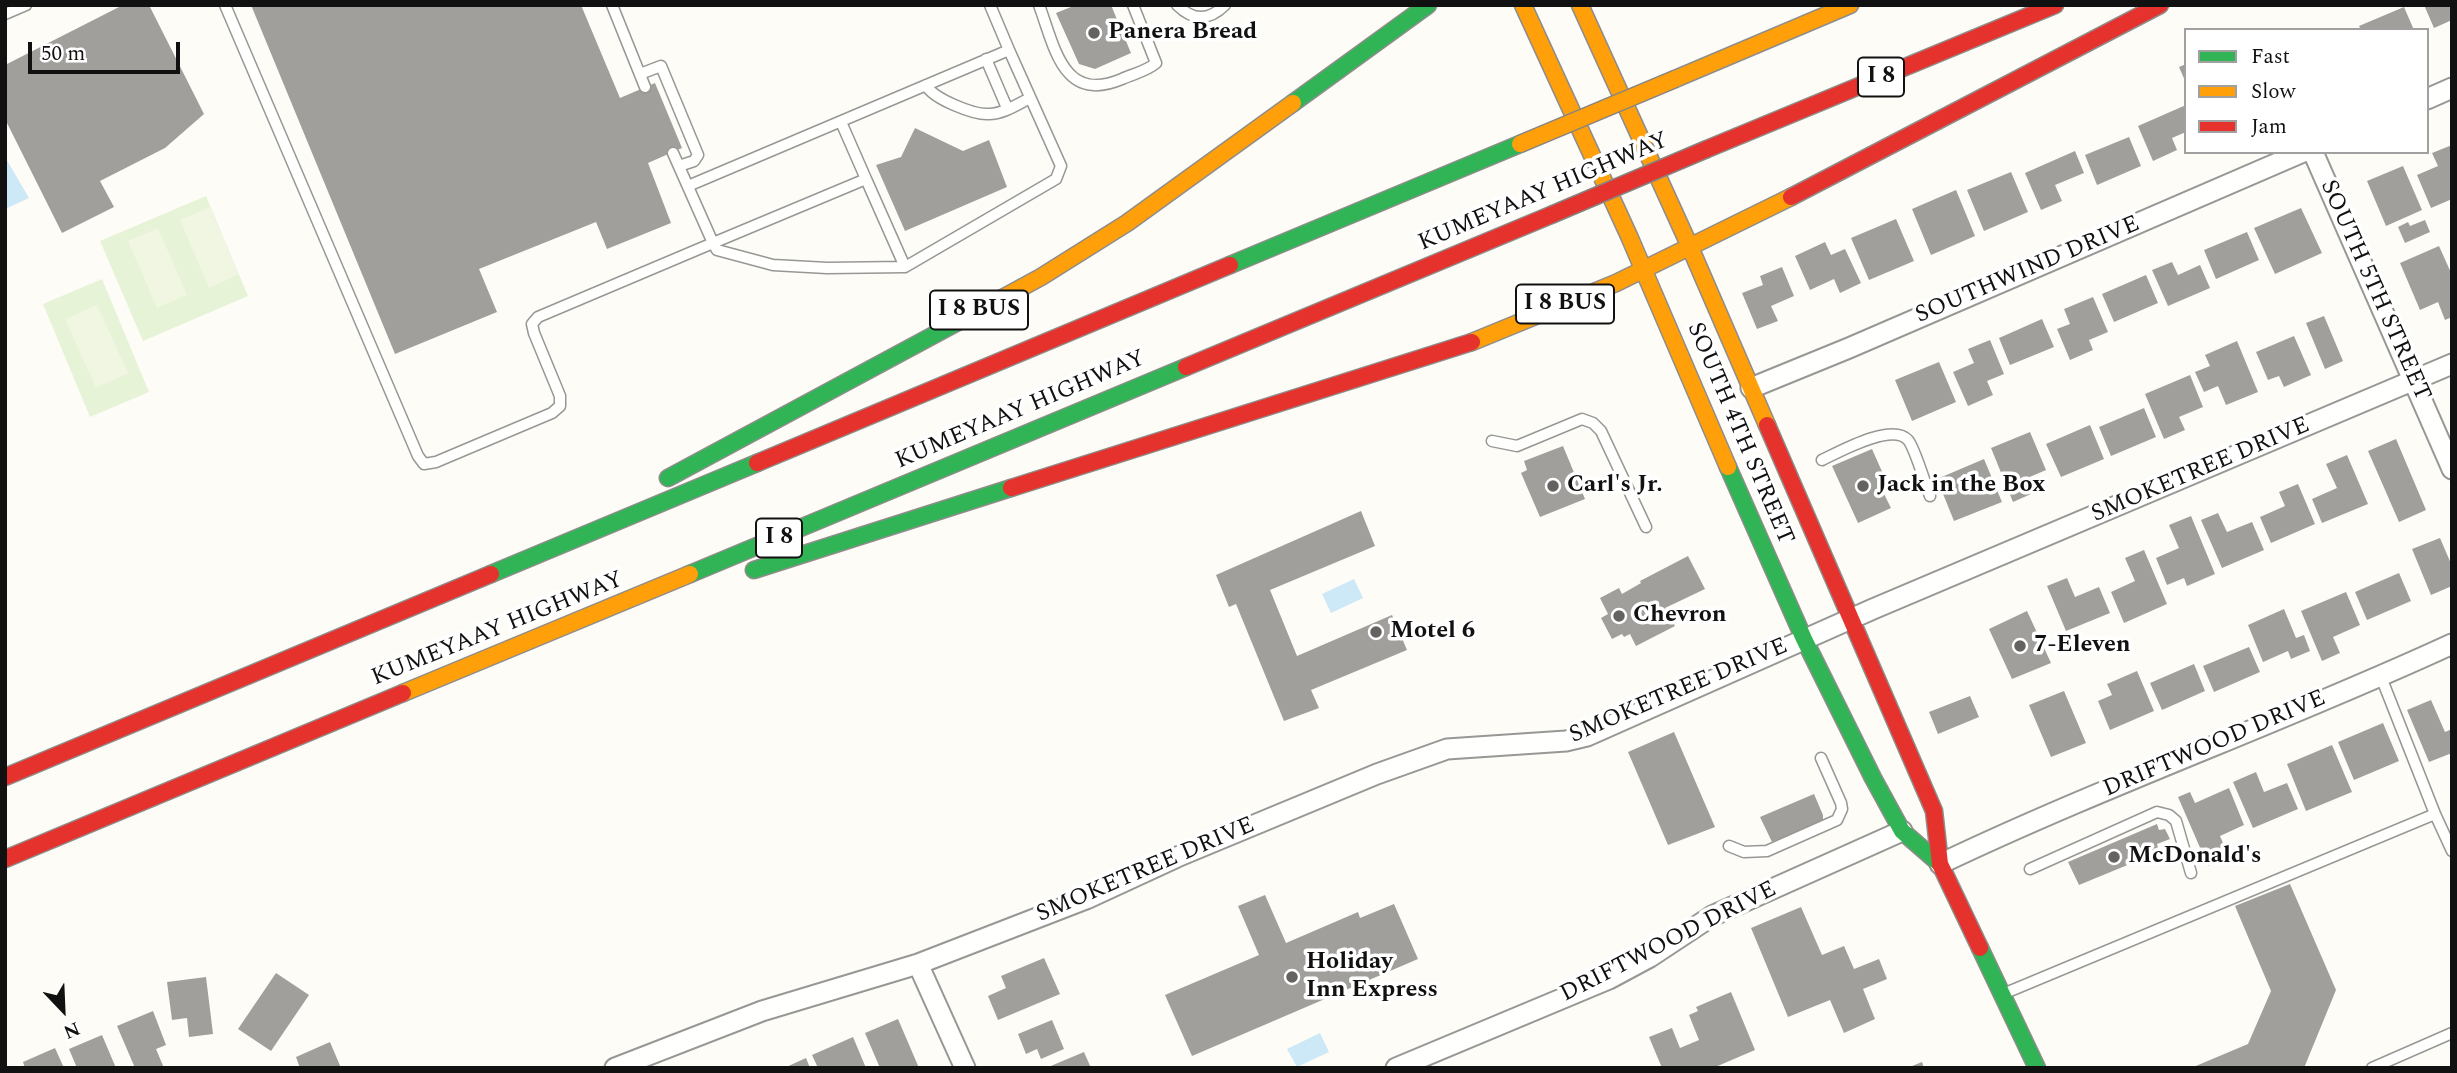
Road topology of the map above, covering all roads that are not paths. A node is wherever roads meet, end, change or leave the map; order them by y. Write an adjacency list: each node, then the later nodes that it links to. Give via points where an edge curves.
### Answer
1 (26, 5): 15 (lane)
2 (225, 5): 32 (lane, via 412,444 425,464 560,406 532,324 538,317)
3 (612, 5): 18 (lane)
4 (990, 5): 16 (lane)
5 (1039, 5): 6 (lane, via 1064,68 1082,85 1094,87 1156,63)
6 (1133, 5)
7 (1177, 5): 8 (lane, via 1188,15 1205,18)
8 (1225, 5)
9 (1428, 5): 44 (main road, I 8 BUS, via 1127,223 1041,277)
10 (1523, 5): 35 (main road, SOUTH 4TH STREET)
11 (1580, 5): 33 (main road, SOUTH 4TH STREET / I 8 BUS)
12 (1850, 5): 44 (main road, bridge)
13 (2054, 5): 47 (main road, KUMEYAAY HIGHWAY / I 8, bridge)
14 (2160, 5): 33 (main road)
15 (5, 14)
16 (1009, 50): 17 (lane); 22 (lane)
17 (986, 60): 19 (lane); 24 (lane)
18 (640, 74): 20 (lane); 29 (lane, via 661,66 681,111 698,155)
19 (926, 85): 24 (lane, via 933,95 977,114); 25 (lane)
20 (645, 87)
21 (2452, 88): 23 (street)
22 (1030, 98): 24 (lane); 34 (lane, via 1060,166 1056,179)
23 (2429, 98)
24 (1007, 108)
25 (841, 122): 30 (lane); 31 (lane)
26 (673, 153): 29 (lane)
27 (2298, 154): 38 (street, SOUTHWIND DRIVE)
28 (2314, 154): 37 (street, SOUTH 5TH STREET)
29 (679, 166): 31 (lane)
30 (866, 179): 32 (lane); 34 (lane)
31 (688, 186): 32 (lane)
32 (713, 243): 34 (lane, via 717,250 773,265)
33 (1690, 247): 35 (main road); 38 (main road, SOUTH 4TH STREET / I 8 BUS)
34 (905, 267)
35 (1643, 270): 45 (main road, I 8 BUS, via 1487,337); 49 (main road, SOUTH 4TH STREET / I 8 BUS)
36 (2452, 364): 37 (street, SMOKETREE DRIVE)
37 (2413, 381): 41 (street, SOUTH 5TH STREET); 48 (street, SMOKETREE DRIVE)
38 (1751, 388): 48 (main road, SOUTH 4TH STREET / I 8 BUS)
39 (1492, 441): 43 (lane, via 1517,446 1582,419 1593,423)
40 (1822, 460): 42 (lane, via 1875,436 1900,435 1909,441)
41 (2452, 469)
42 (1930, 496)
43 (1646, 527)
44 (502, 568): 53 (main road)
45 (732, 577)
46 (706, 584): 47 (main road)
47 (638, 597): 58 (main road, KUMEYAAY HIGHWAY / I 8)
48 (1850, 619): 49 (street, SMOKETREE DRIVE); 59 (main road, SOUTH 4TH STREET / I 8 BUS, via 1934,811)
49 (1804, 639): 55 (main road, SOUTH 4TH STREET / I 8 BUS); 62 (street, SMOKETREE DRIVE, via 1587,736 1447,749 1390,769 1086,899)
50 (2452, 644): 51 (street, DRIFTWOOD DRIVE)
51 (2381, 677): 54 (lane); 59 (street, DRIFTWOOD DRIVE, via 2013,829)
52 (1821, 758): 56 (lane, via 1841,803 1838,820 1767,851 1744,852)
53 (5, 777)
54 (2435, 814): 57 (lane); 63 (lane)
55 (1902, 831): 59 (main road, SOUTH 4TH STREET / I 8 BUS); 67 (street, DRIFTWOOD DRIVE, via 1712,916 1609,979)
56 (1729, 846)
57 (2452, 851)
58 (5, 859)
59 (1940, 864): 63 (main road, SOUTH 4TH STREET / I 8 BUS)
60 (2030, 869): 61 (lane, via 2157,812 2176,821)
61 (2191, 873)
62 (918, 964): 65 (street, SMOKETREE DRIVE, via 762,1011); 66 (street)
63 (2002, 994): 68 (main road, SOUTH 4TH STREET / I 8 BUS)
64 (2452, 1033): 69 (lane)
65 (615, 1068)
66 (965, 1068)
67 (1396, 1068)
68 (2037, 1068)
69 (2372, 1068)

